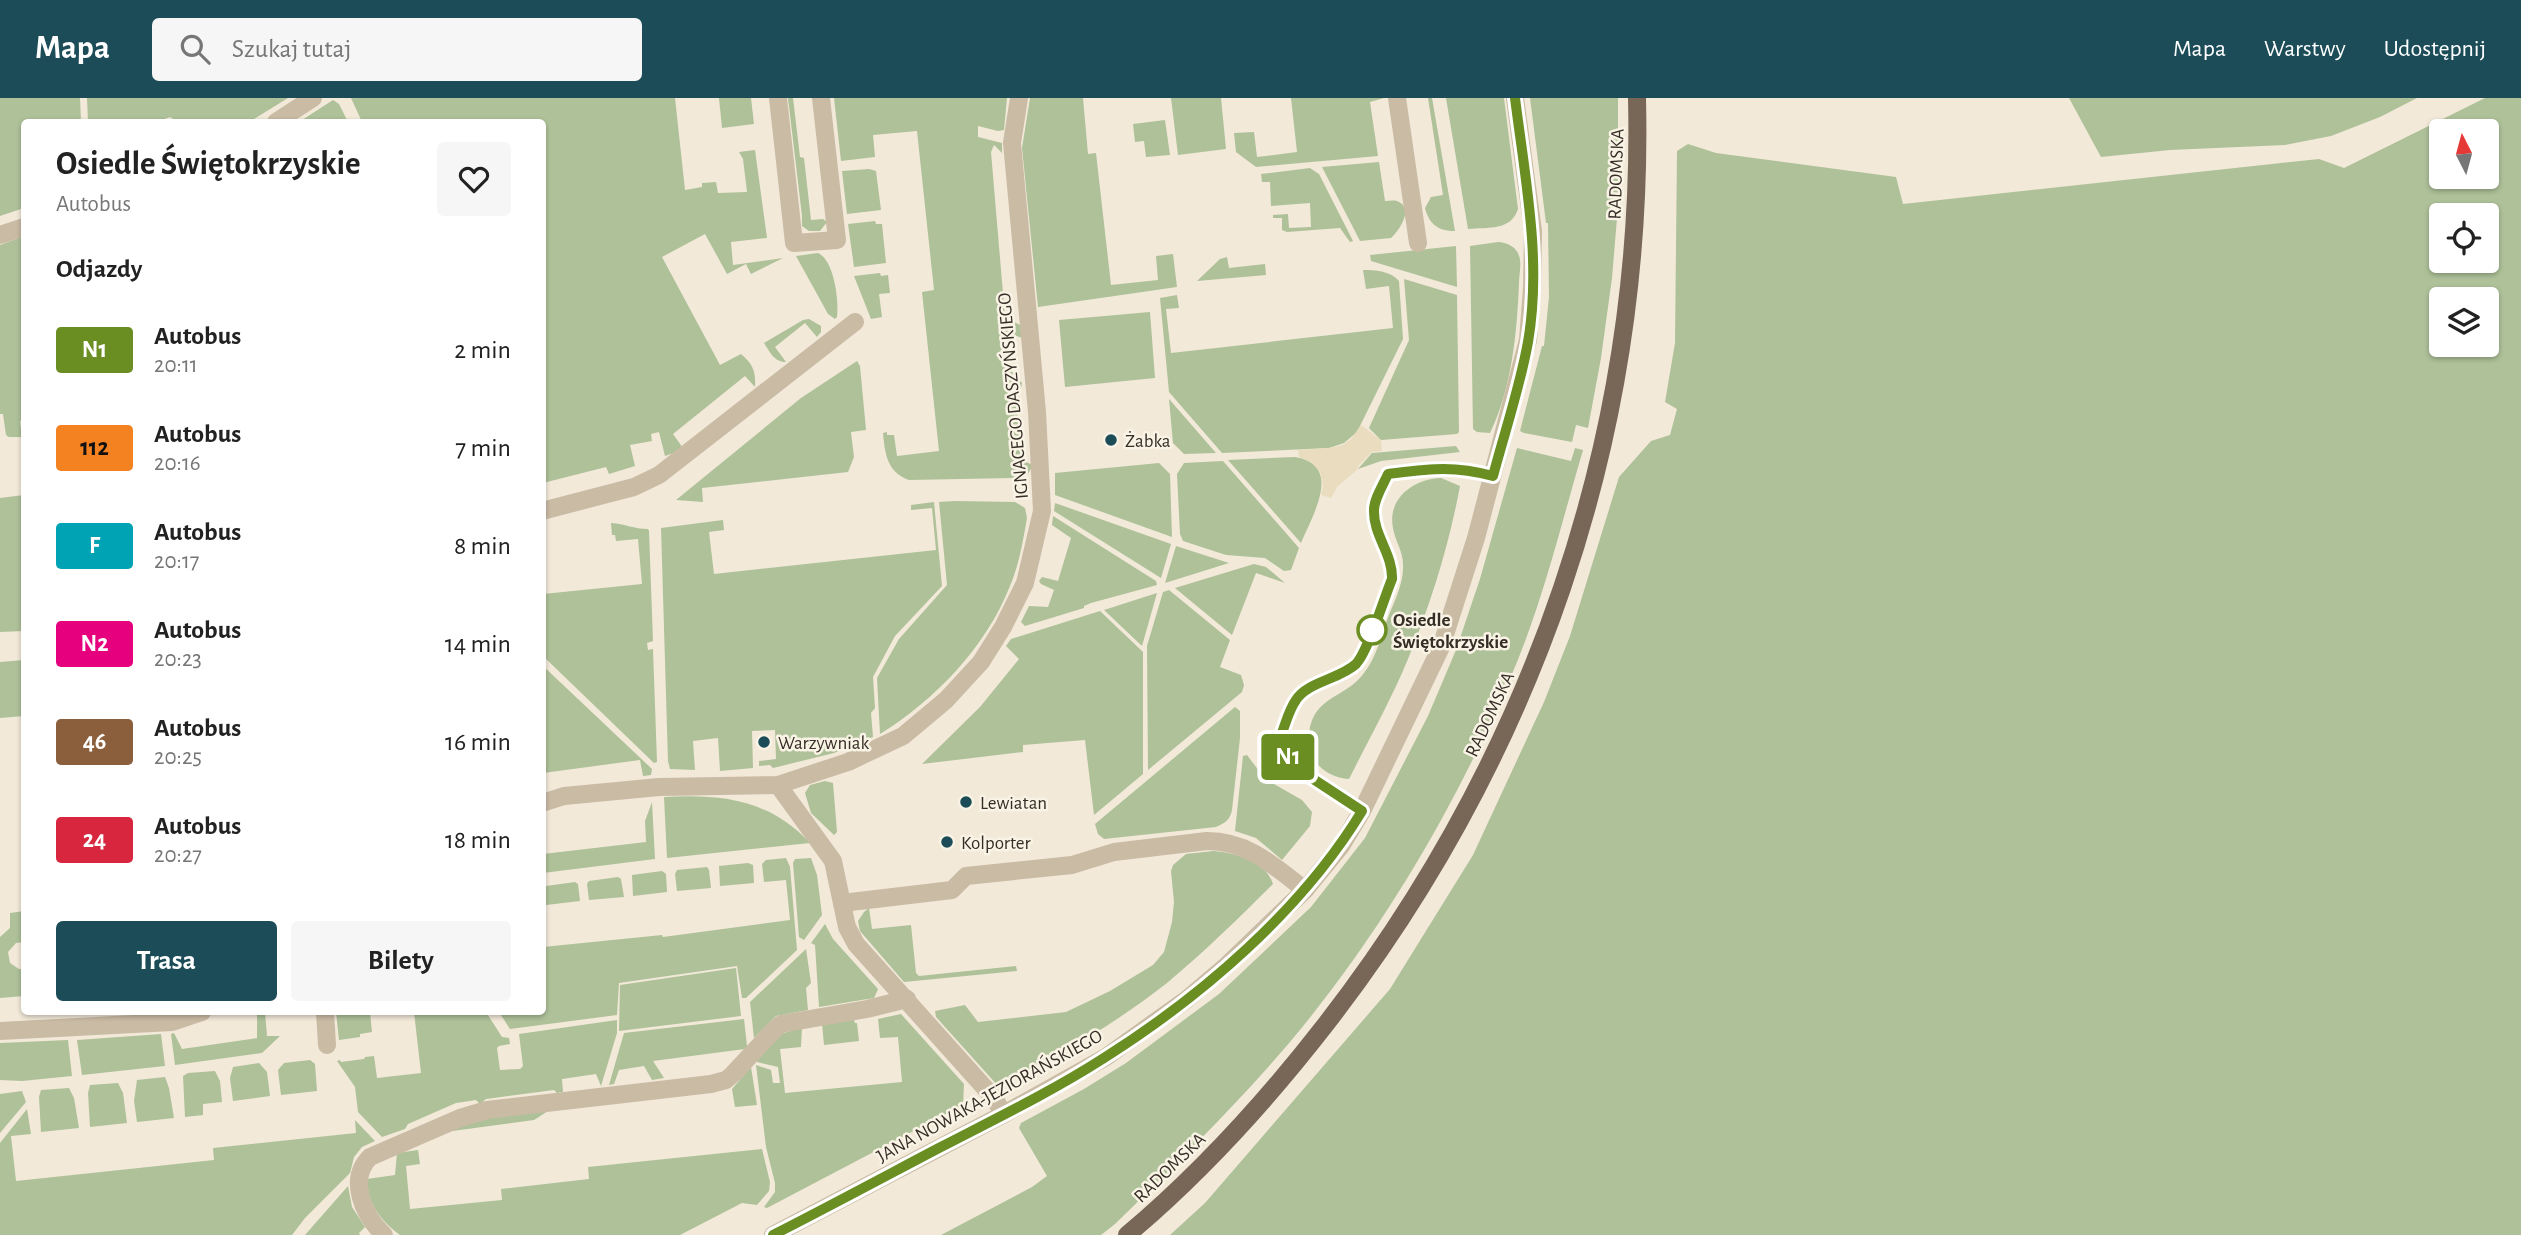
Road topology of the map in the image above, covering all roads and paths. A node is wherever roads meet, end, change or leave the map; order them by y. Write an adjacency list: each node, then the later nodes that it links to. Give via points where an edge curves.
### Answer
1 (313, 98): 8 (street)
2 (778, 98): 3 (street, via 794,243 837,240)
3 (821, 98)
4 (1019, 98): 14 (street, IGNACEGO DASZYŃSKIEGO, via 1012,143 1042,490 1042,511 1025,583 981,662 903,736 848,762)
5 (1397, 98): 11 (street)
6 (1515, 98): 16 (street, JANA NOWAKA-JEZIORAŃSKIEGO, via 1532,231 1532,288 1528,340 1515,396 1441,647 1362,811)
7 (1637, 98): 26 (main road, RADOMSKA, via 1634,248 1606,432 1585,520 1516,708 1421,888 1354,987 1267,1098)
8 (281, 119)
9 (21, 228): 10 (street)
10 (0, 235)
11 (1418, 243)
12 (855, 322): 13 (street, via 659,475 635,487)
13 (546, 510)
14 (779, 785): 15 (street, IGNACEGO DASZYŃSKIEGO, via 659,787); 17 (street, via 833,861)
15 (546, 802)
16 (1305, 890): 17 (street, via 1249,849 1207,841 1114,852 1072,865 966,876 952,890); 23 (street, JANA NOWAKA-JEZIORAŃSKIEGO, via 1227,965 1163,1017 1077,1074)
17 (842, 903): 18 (street, via 856,944)
18 (907, 999): 23 (street); 24 (street, via 782,1024 726,1080 487,1111 370,1157 361,1169 359,1190 368,1215)
19 (193, 1015): 21 (street, via 172,1022)
20 (325, 1015): 22 (street)
21 (0, 1031)
22 (327, 1045)
23 (1004, 1114): 25 (street, JANA NOWAKA-JEZIORAŃSKIEGO)
24 (384, 1235)
25 (773, 1235)
26 (1127, 1235)

